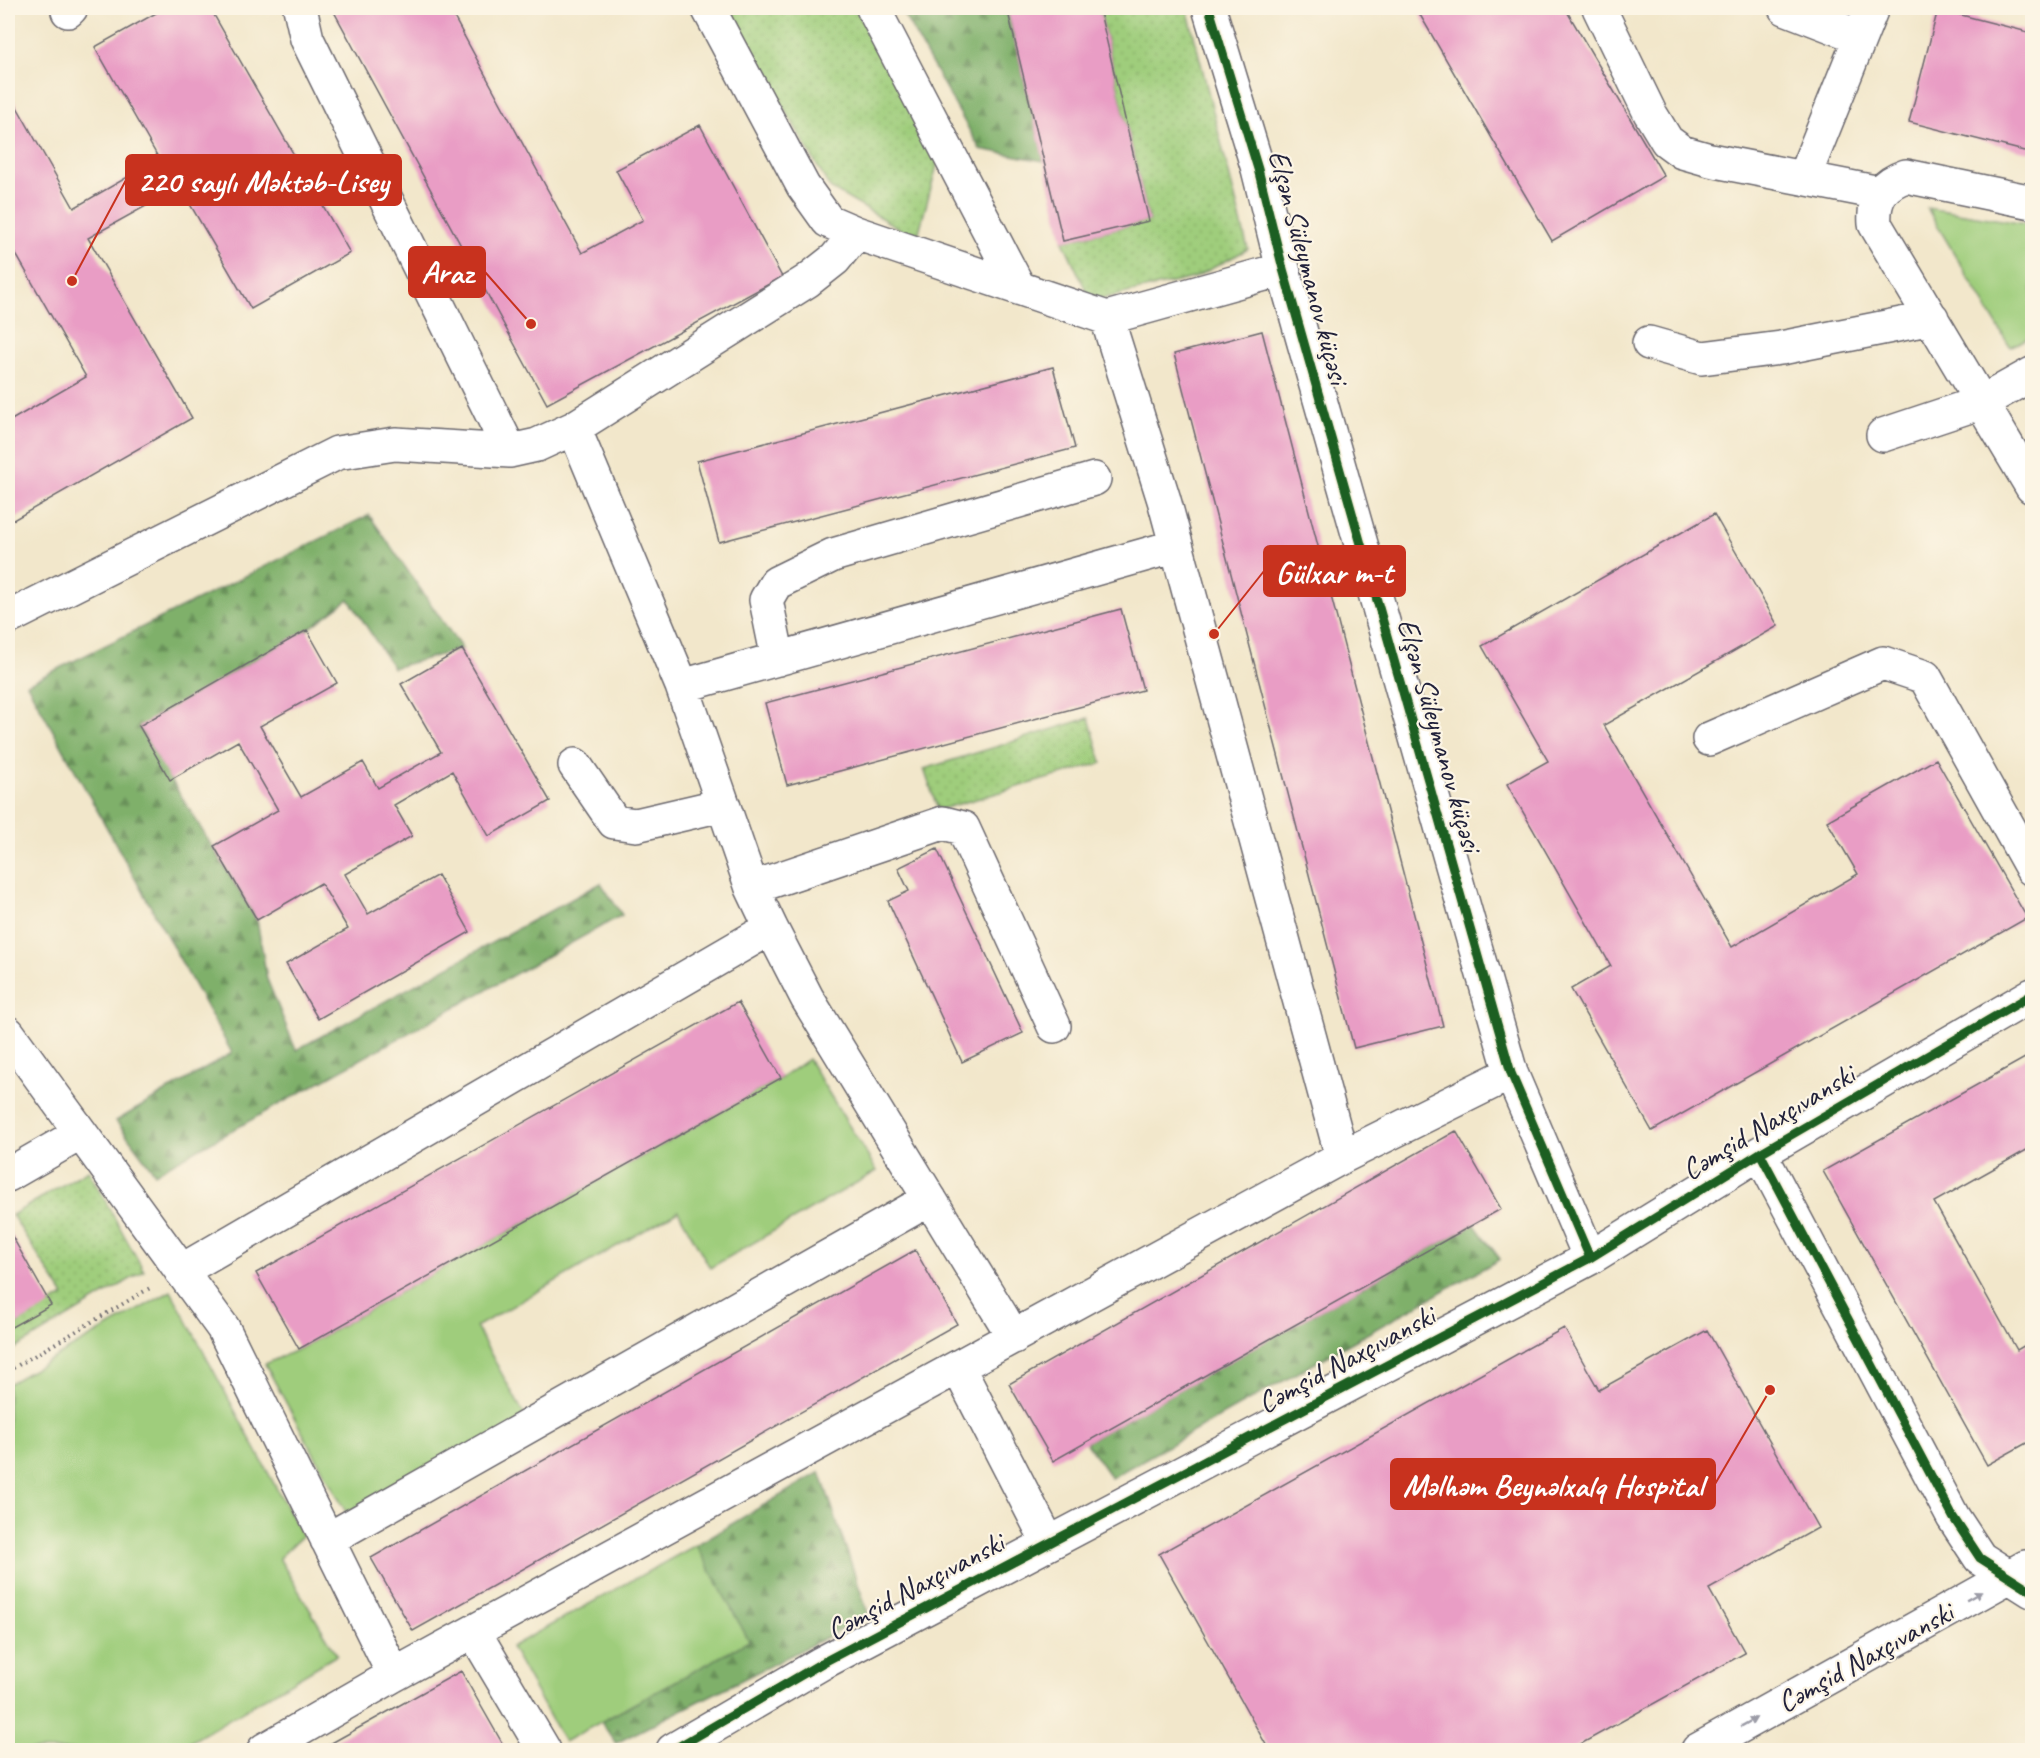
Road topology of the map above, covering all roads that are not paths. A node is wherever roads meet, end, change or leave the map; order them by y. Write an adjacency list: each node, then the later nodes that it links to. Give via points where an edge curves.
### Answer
1 (300, 8): 21 (street, via 307,39)
2 (708, 8): 11 (street, via 803,186 828,221)
3 (873, 8): 13 (street)
4 (1209, 8): 12 (street, Elşən Süleymanov küçəsi)
5 (1599, 8): 8 (street, via 1650,113 1668,141 1682,152 1710,160)
6 (1785, 8): 7 (street)
7 (1866, 22): 8 (street)
8 (1804, 177): 9 (street)
9 (1880, 193): 10 (street, via 1890,181 1906,176); 15 (street, via 1874,208 1875,224)
10 (2032, 202)
11 (856, 233): 13 (street); 19 (street, via 835,259 807,281)
12 (1283, 269): 14 (street); 37 (street, Elşən Süleymanov küçəsi)
13 (1019, 288): 14 (street)
14 (1107, 318): 24 (street)
15 (1932, 318): 16 (street, via 1781,348 1702,358); 18 (street)
16 (1649, 343)
17 (2032, 374): 18 (street)
18 (1982, 402): 20 (street); 23 (street)
19 (574, 428): 21 (street, via 537,445); 27 (street)
20 (1883, 435)
21 (510, 451): 25 (street, via 395,444 336,453)
22 (1094, 479): 26 (street, via 833,555 776,583 766,600)
23 (2032, 487)
24 (1176, 546): 26 (street); 40 (street)
25 (8, 618)
26 (778, 659): 27 (street)
27 (682, 686): 30 (street)
28 (1709, 739): 31 (street, via 1883,663 1925,677)
29 (575, 765): 30 (street, via 614,822 636,825)
30 (722, 805): 32 (street)
31 (2032, 870)
32 (752, 888): 33 (street); 35 (street, via 943,823 963,828)
33 (771, 928): 42 (street, via 807,998); 44 (street)
34 (2032, 995): 39 (street, Cəmşid Naxçıvanski)
35 (1054, 1026)
36 (8, 1033): 38 (street)
37 (1511, 1073): 40 (street); 43 (street, Elşən Süleymanov küçəsi)
38 (81, 1133): 41 (street); 44 (street)
39 (1760, 1153): 43 (street, Cəmşid Naxçıvanski); 49 (street, via 1953,1517 1980,1558)
40 (1342, 1157): 45 (street)
41 (8, 1175)
42 (930, 1199): 45 (street); 47 (street)
43 (1590, 1258): 48 (street, Cəmşid Naxçıvanski)
44 (181, 1271): 47 (street, via 223,1328)
45 (1014, 1337): 46 (street)
46 (958, 1367): 48 (street); 50 (street)
47 (327, 1540): 51 (street)
48 (1048, 1542): 54 (street, Cəmşid Naxçıvanski, via 822,1663)
49 (2025, 1577): 55 (street, Cəmşid Naxçıvanski, one-way to 49)
50 (474, 1632): 51 (street); 53 (street)
51 (394, 1676): 52 (street)
52 (264, 1750)
53 (544, 1750)
54 (673, 1750)
55 (1698, 1750)

